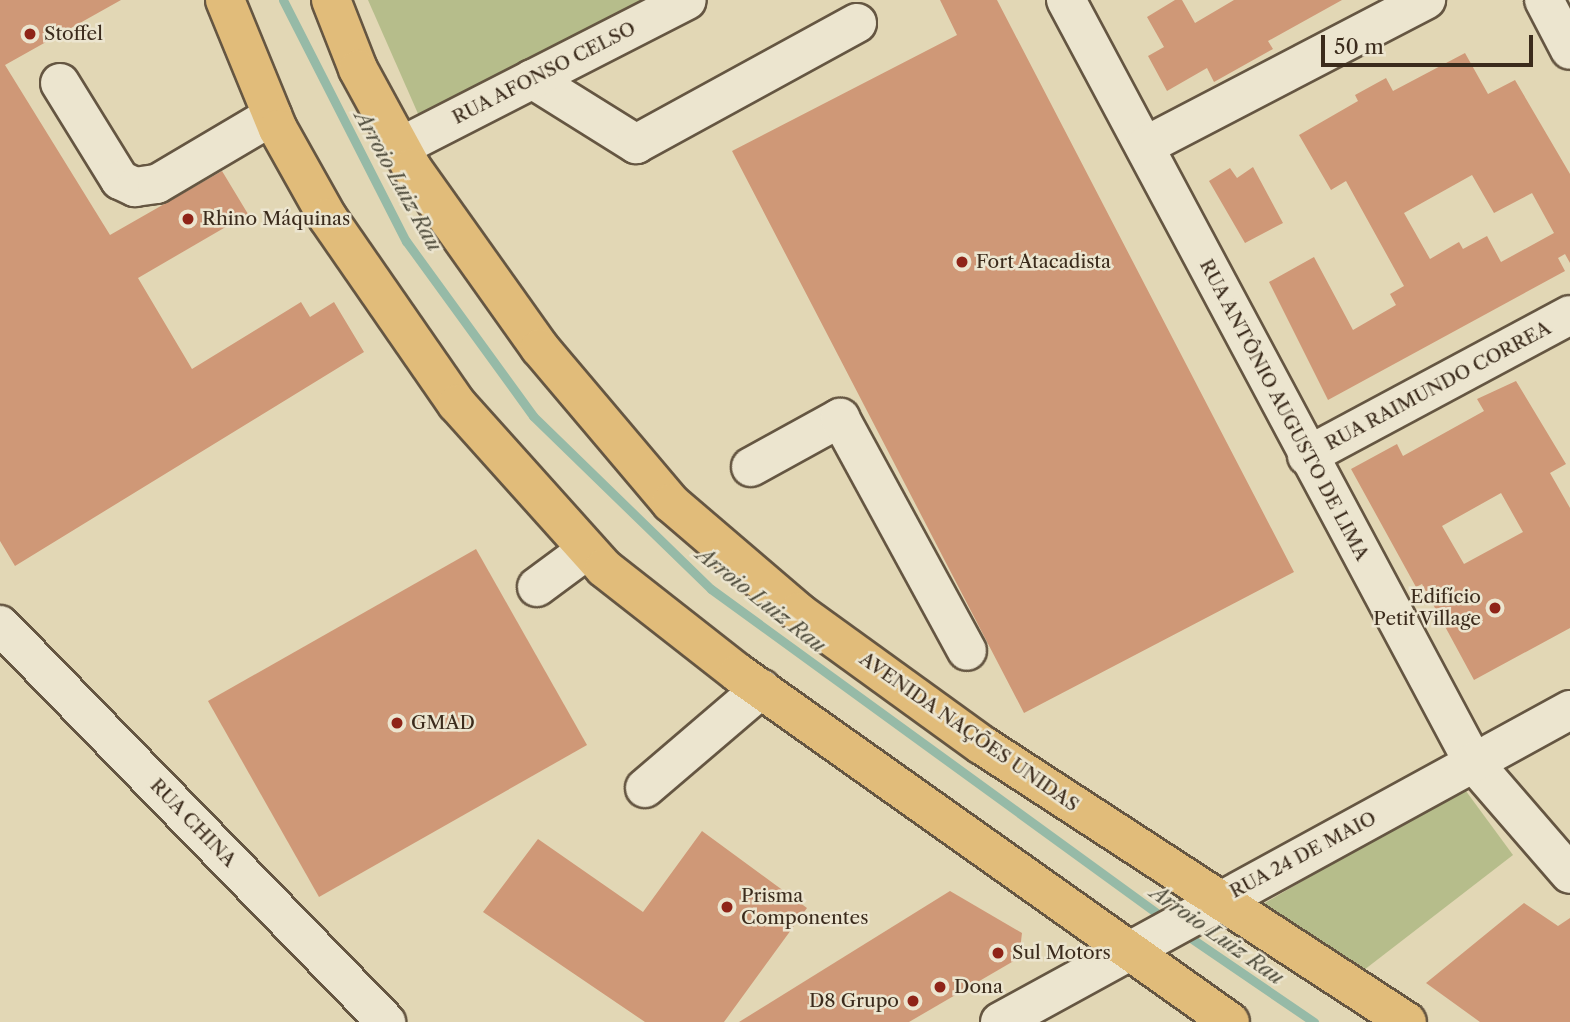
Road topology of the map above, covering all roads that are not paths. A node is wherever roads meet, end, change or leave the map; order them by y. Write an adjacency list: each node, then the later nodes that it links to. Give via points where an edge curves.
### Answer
1 (225, 0): 11 (main road)
2 (331, 0): 13 (main road, AVENIDA NAÇÕES UNIDAS, via 358,69)
3 (687, 0): 9 (street, RUA AFONSO CELSO)
4 (1066, 0): 12 (street, RUA ANTÔNIO AUGUSTO DE LIMA)
5 (1426, 0): 12 (street)
6 (1544, 0): 8 (street)
7 (857, 23): 9 (street, via 636,144)
8 (1570, 50)
9 (532, 79): 13 (street, RUA AFONSO CELSO)
10 (60, 83): 11 (street, via 120,180 135,187 157,184)
11 (272, 116): 17 (main road, via 328,218 457,404)
12 (1145, 146): 15 (street, RUA ANTÔNIO AUGUSTO DE LIMA)
13 (400, 147): 26 (main road, AVENIDA NAÇÕES UNIDAS, via 540,348 671,503 798,612 982,746)
14 (1570, 315): 15 (street, RUA RAIMUNDO CORREA)
15 (1307, 456): 23 (street, RUA ANTÔNIO AUGUSTO DE LIMA)
16 (751, 467): 20 (street, via 840,418)
17 (587, 550): 18 (street); 21 (main road, via 604,568)
18 (537, 587)
19 (0, 625): 28 (street, RUA CHINA)
20 (967, 651)
21 (761, 688): 24 (street); 27 (main road)
22 (1570, 710): 23 (street, RUA 24 DE MAIO)
23 (1473, 762): 25 (street, RUA ANTÔNIO AUGUSTO DE LIMA); 26 (street, RUA 24 DE MAIO)
24 (645, 788)
25 (1570, 874)
26 (1221, 899): 27 (street, RUA 24 DE MAIO); 31 (main road, AVENIDA NAÇÕES UNIDAS)
27 (1127, 953): 29 (street, RUA 24 DE MAIO); 30 (main road)
28 (386, 1022)
29 (1000, 1022)
30 (1230, 1022)
31 (1407, 1022)

